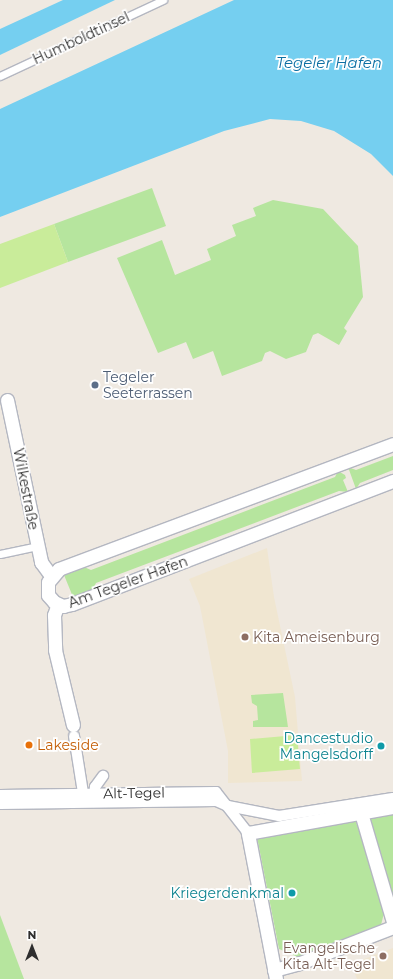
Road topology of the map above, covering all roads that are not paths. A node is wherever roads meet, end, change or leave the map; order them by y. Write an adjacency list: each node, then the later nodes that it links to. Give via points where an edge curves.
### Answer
1 (162, 0): 2 (lane, Humboldtinsel)
2 (0, 76)
3 (7, 400): 6 (street, Wilkestraße)
4 (393, 444): 8 (street, via 59,569)
5 (393, 481): 9 (street, Am Tegeler Hafen, via 72,604)
6 (37, 546): 7 (lane); 8 (street, Wilkestraße, via 40,562)
7 (0, 554)
8 (51, 576): 9 (street, Am Tegeler Hafen, via 48,582 48,595)
9 (58, 604): 10 (street, via 54,615 55,650)
10 (74, 730): 14 (street)
11 (103, 776): 14 (street)
12 (0, 795): 13 (street, Alt-Tegel)
13 (71, 798): 14 (street, Alt-Tegel); 16 (street)
14 (89, 798): 17 (street, Alt-Tegel, via 216,792)
15 (393, 798): 17 (street, via 279,816)
16 (0, 804)
17 (228, 806): 20 (street, Alt-Tegel)
18 (393, 807): 19 (street)
19 (361, 813): 20 (street); 21 (street)
20 (248, 833): 23 (street, Alt-Tegel)
21 (393, 922)
22 (393, 927): 23 (street, Alt-Tegel)
23 (275, 974)

